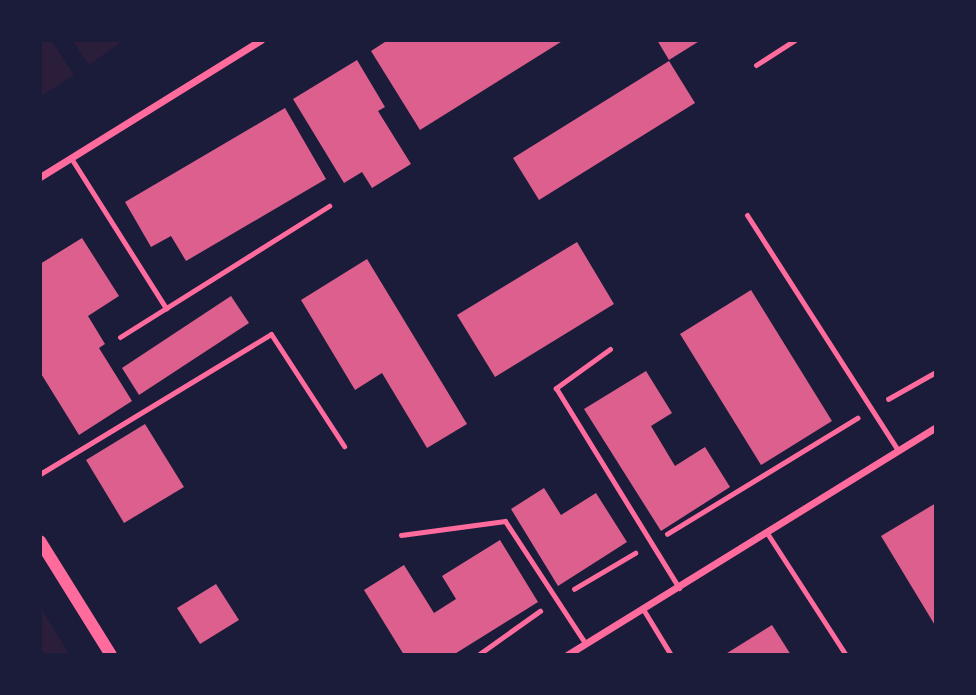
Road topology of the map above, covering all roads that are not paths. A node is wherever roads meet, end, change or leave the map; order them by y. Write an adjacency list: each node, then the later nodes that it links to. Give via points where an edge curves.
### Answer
1 (261, 40): 4 (street)
2 (795, 40): 3 (lane)
3 (756, 65)
4 (71, 158): 5 (street); 8 (lane)
5 (40, 177)
6 (329, 205): 8 (lane)
7 (747, 215): 13 (lane)
8 (166, 308): 9 (lane)
9 (120, 337)
10 (610, 349): 19 (lane, via 556,388)
11 (936, 427): 13 (street)
12 (344, 446): 14 (lane, via 271,334)
13 (898, 450): 15 (street)
14 (40, 474)
15 (767, 533): 19 (street); 25 (lane)
16 (401, 535): 21 (lane, via 505,521)
17 (40, 541): 18 (street)
18 (44, 556): 22 (street)
19 (679, 588): 20 (street)
20 (643, 609): 21 (street); 24 (lane)
21 (585, 643): 23 (street)
22 (111, 655)
23 (567, 655)
24 (671, 655)
25 (846, 655)

